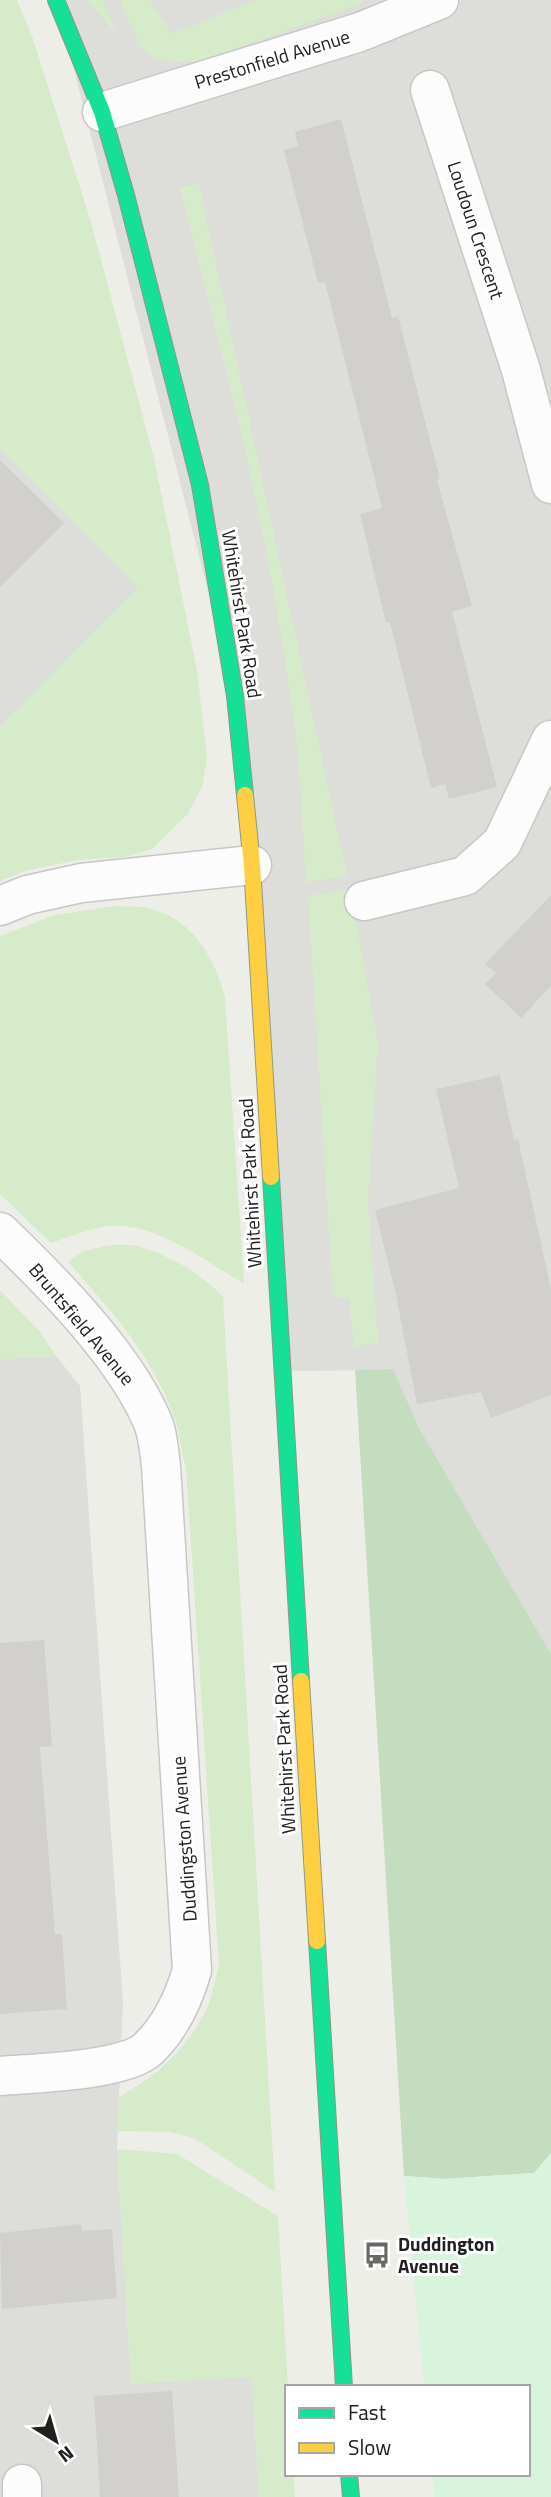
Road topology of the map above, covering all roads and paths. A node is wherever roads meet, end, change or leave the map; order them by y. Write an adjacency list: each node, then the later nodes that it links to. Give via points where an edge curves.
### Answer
1 (56, 0): 4 (street, Whitehirst Park Road)
2 (439, 0): 4 (street, Prestonfield Avenue, via 360,32)
3 (430, 90): 5 (street, Loudoun Crescent)
4 (102, 112): 8 (street, Whitehirst Park Road, via 200,485 235,696)
5 (536, 363): 6 (street, Loudoun Crescent)
6 (551, 484)
7 (551, 740): 9 (street, via 502,843 465,876)
8 (252, 865): 10 (street, via 81,883); 14 (street, Whitehirst Park Road)
9 (364, 901)
10 (0, 906)
11 (0, 1232): 12 (street, Bruntsfield Avenue, via 75,1310 131,1380 153,1421)
12 (162, 1466): 13 (street, Duddingston Avenue, via 192,1970 184,1996 146,2051 113,2064)
13 (0, 2076)
14 (344, 2385)
15 (349, 2476): 16 (street)
16 (351, 2497)

